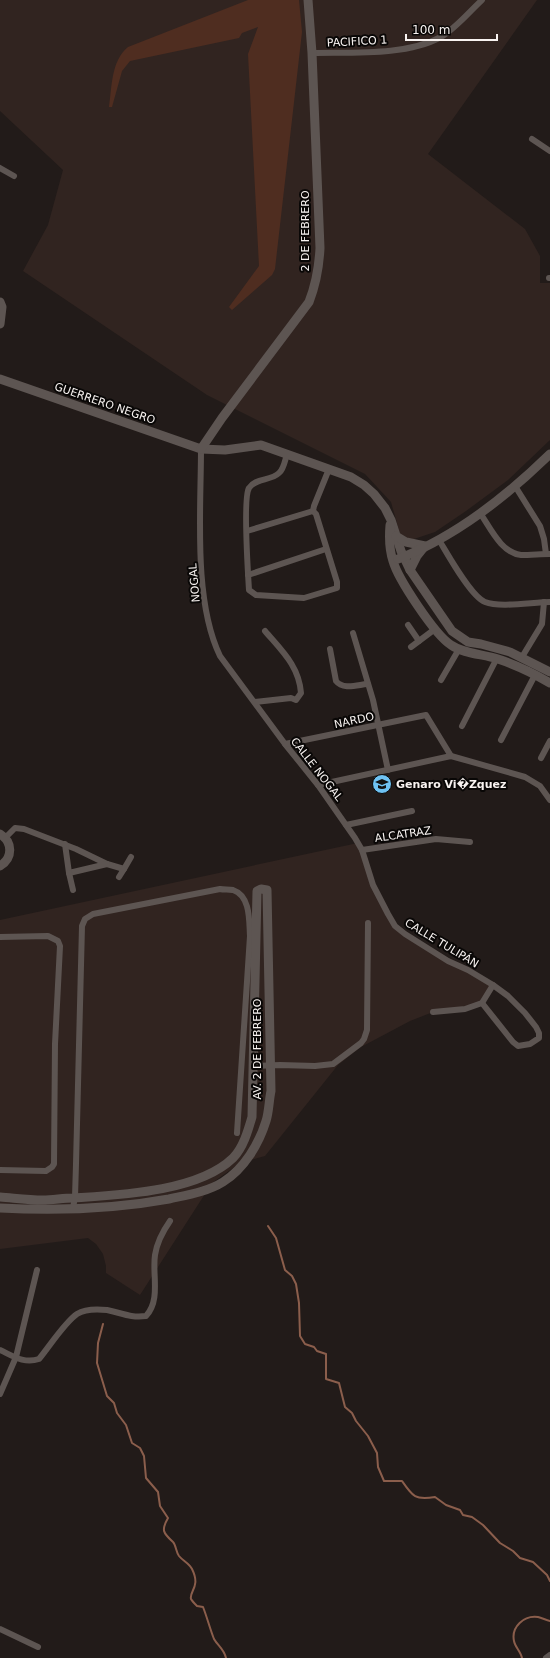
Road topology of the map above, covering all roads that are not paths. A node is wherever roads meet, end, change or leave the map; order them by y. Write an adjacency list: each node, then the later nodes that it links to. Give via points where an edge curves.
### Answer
1 (308, 0): 3 (main road, 2 DE FEBRERO)
2 (482, 0): 3 (street, PACIFICO 1, via 442,36 421,46)
3 (312, 53): 11 (main road, 2 DE FEBRERO, via 320,248 316,285 309,302)
4 (532, 139): 5 (street)
5 (550, 151)
6 (0, 168): 7 (street)
7 (14, 176)
8 (0, 302): 9 (main road)
9 (0, 324)
10 (0, 379): 11 (main road, GUERRERO NEGRO)
11 (201, 449): 12 (main road, GUERRERO NEGRO, via 225,450 260,445); 46 (street, NOGAL, via 201,543 207,615 220,656)
12 (287, 454): 14 (main road, GUERRERO NEGRO); 18 (street, via 279,473 254,483 249,488)
13 (550, 454): 15 (main road)
14 (329, 469): 16 (street); 19 (main road, GUERRERO NEGRO, via 351,477 374,494 391,520)
15 (515, 486): 17 (main road); 23 (street, via 540,526)
16 (313, 511): 18 (street); 22 (street)
17 (480, 513): 20 (main road); 23 (street, via 503,546 510,551 520,555)
18 (247, 531): 27 (street)
19 (393, 535): 21 (main road, via 406,542); 24 (main road); 25 (main road)
20 (439, 540): 21 (main road); 28 (street, via 477,597 485,602)
21 (425, 546): 24 (main road); 26 (main road)
22 (326, 549): 27 (street); 27 (street, via 337,582 337,588 333,590 304,598 256,595 249,590)
23 (548, 554)
24 (403, 557): 25 (main road); 26 (main road)
25 (393, 561): 30 (main road, via 402,583)
26 (410, 570): 34 (main road, via 452,631 468,642)
27 (248, 575)
28 (547, 602): 39 (street, via 542,624)
29 (408, 625): 33 (street)
30 (435, 629): 33 (street); 37 (main road, via 451,646)
31 (265, 631): 46 (street, via 286,654 300,680 301,693 296,700 291,698)
32 (353, 633): 45 (street)
33 (419, 641): 35 (street)
34 (481, 644): 38 (street); 39 (main road)
35 (411, 647)
36 (330, 649): 45 (street, via 339,685 344,687)
37 (459, 649): 38 (main road); 43 (street)
38 (479, 654): 40 (main road)
39 (522, 657): 41 (main road)
40 (497, 658): 42 (main road); 48 (street)
41 (550, 672)
42 (535, 675): 44 (main road); 49 (street)
43 (440, 680)
44 (550, 683)
45 (367, 684): 47 (street)
46 (255, 702): 51 (street, CALLE NOGAL)
47 (378, 725): 51 (street, NARDO); 52 (street, NARDO, via 426,715); 54 (street)
48 (462, 726)
49 (501, 740)
50 (550, 741): 53 (street)
51 (285, 744): 55 (street, CALLE NOGAL)
52 (451, 756): 54 (street); 56 (street, via 525,778 540,786)
53 (541, 758)
54 (388, 770): 55 (street)
55 (318, 785): 58 (street, CALLE NOGAL)
56 (550, 800)
57 (412, 811): 58 (street)
58 (346, 825): 62 (street, CALLE NOGAL)
59 (3, 836): 61 (street, via 19,828); 65 (main road, via 10,852)
60 (470, 842): 62 (street, ALCATRAZ, via 429,839)
61 (65, 844): 64 (street); 67 (street)
62 (362, 850): 72 (street, CALLE TULIPÁN, via 373,885 395,926 448,961)
63 (131, 857): 66 (street)
64 (107, 864): 66 (street); 67 (street)
65 (0, 866)
66 (124, 869): 68 (street)
67 (69, 872): 69 (street)
68 (119, 877)
69 (73, 890)
70 (368, 923): 75 (street, via 367,1030 364,1039 339,1061 328,1066)
71 (0, 937): 78 (street, via 48,936 58,940 60,946 55,1044 54,1164 46,1171)
72 (493, 985): 73 (street); 73 (street, CALLE TULIPÁN, via 516,1003 539,1033 539,1038 535,1042 518,1046)
73 (482, 1003): 74 (street, via 464,1009)
74 (433, 1012)
75 (270, 1065): 76 (street); 76 (main road, AV. 2 DE FEBRERO, via 267,890 261,888 257,891); 82 (main road, AV. 2 DE FEBRERO, via 271,1091 267,1120 254,1150 241,1167 224,1181 189,1195 150,1202)
76 (254, 1066): 80 (main road, AV. 2 DE FEBRERO, via 252,1117 247,1135 233,1158 209,1175 187,1183 93,1198)
77 (237, 1132): 80 (street, via 250,936 244,897 234,891 220,889 93,914 85,919 82,926)
78 (0, 1170)
79 (0, 1196): 80 (main road, AV. 2 DE FEBRERO, via 42,1200)
80 (75, 1197): 82 (street)
81 (0, 1208): 82 (main road, AV. 2 DE FEBRERO)
82 (73, 1208)
83 (170, 1221): 86 (street, via 160,1238 155,1254 154,1301 152,1310 146,1316 128,1316 108,1310 85,1310 71,1320 39,1359 28,1361)
84 (37, 1270): 86 (street)
85 (0, 1350): 86 (street)
86 (16, 1357): 87 (street)
87 (0, 1394)
88 (0, 1629): 89 (street)
89 (38, 1647)
90 (550, 1655): 91 (street)
91 (546, 1658)

